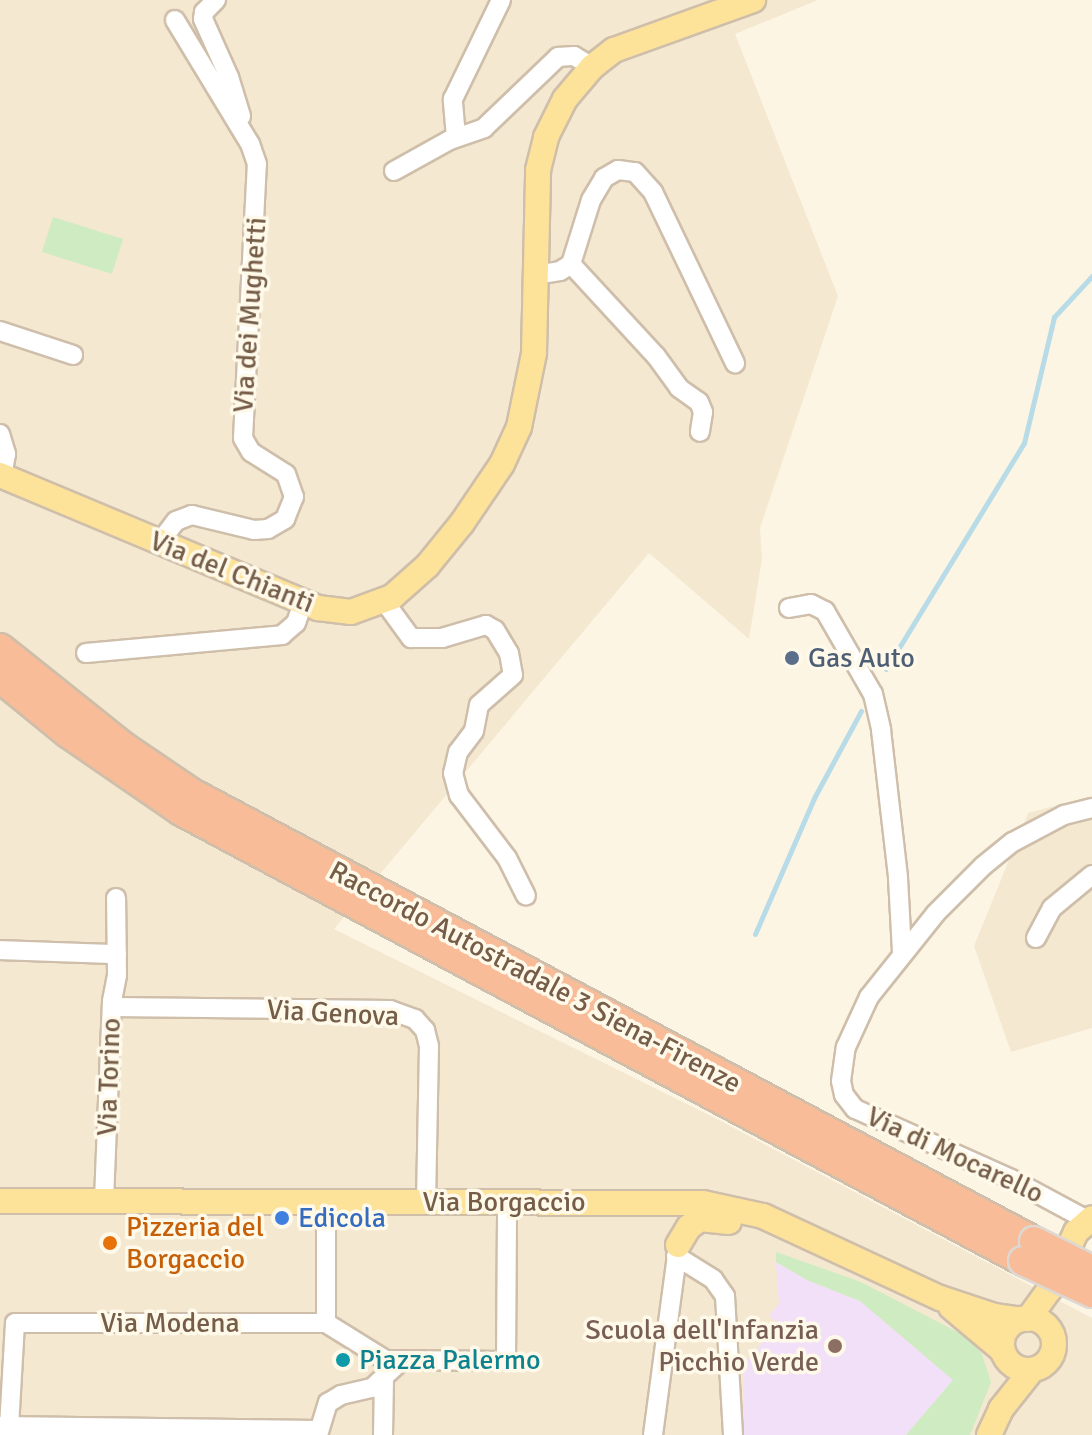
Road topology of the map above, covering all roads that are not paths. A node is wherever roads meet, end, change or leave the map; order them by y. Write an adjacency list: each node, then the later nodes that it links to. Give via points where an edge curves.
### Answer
1 (216, 0): 7 (street, Via dei Mughetti, via 203,19 233,88)
2 (501, 0): 6 (street, via 453,99)
3 (753, 0): 5 (main road, Via del Chianti, via 631,42)
4 (175, 20): 7 (street, Via dei Mughetti)
5 (592, 67): 6 (street, via 574,56 558,57 484,128); 10 (main road, Via del Chianti, via 565,99 542,150)
6 (456, 137): 8 (street)
7 (246, 138): 17 (street, Via dei Mughetti, via 258,171 243,438 251,452 289,479 293,501 285,519 268,529 192,515 176,521)
8 (394, 171)
9 (571, 264): 10 (street); 13 (street, via 600,182 618,170 635,172 653,192); 14 (street, via 679,388 699,402)
10 (535, 275): 18 (main road, Via del Chianti, via 530,384 510,450 444,547)
11 (0, 331): 12 (street)
12 (73, 355)
13 (735, 363)
14 (700, 432)
15 (0, 434): 16 (street, via 6,454)
16 (1, 475): 17 (main road, Via del Chianti)
17 (160, 542): 19 (main road, Via del Chianti)
18 (384, 601): 19 (main road, Via del Chianti, via 343,613); 26 (street, via 411,638 442,638 486,625 509,653 513,675 479,705 474,731 458,752 453,773 463,802 505,854)
19 (303, 603): 22 (street, via 294,627 282,635)
20 (789, 608): 30 (street, via 811,604 825,611 873,694 898,878)
21 (0, 648): 42 (highway, Raccordo Autostradale 3 Siena-Firenze, via 124,747 192,793)
22 (86, 653)
23 (0, 678): 42 (highway, Raccordo Autostradale 3 Siena-Firenze, via 79,742 205,825)
24 (1092, 808): 30 (street, Via di Mocarello, via 1054,819 1002,850)
25 (1092, 875): 28 (street, via 1052,908)
26 (526, 896)
27 (116, 898): 31 (street, Via Torino)
28 (1036, 938)
29 (0, 950): 31 (street)
30 (902, 952): 39 (street, Via di Mocarello, via 869,997 849,1038 841,1081 848,1102)
31 (117, 954): 32 (street, Via Torino)
32 (112, 1007): 33 (street, Via Torino); 36 (street, Via Genova, via 406,1014 421,1025 429,1046)
33 (104, 1200): 34 (main road, Via Borgaccio); 35 (main road, Via Borgaccio)
34 (326, 1200): 36 (main road, Via Borgaccio); 47 (street)
35 (0, 1201)
36 (426, 1201): 37 (main road, Via Borgaccio)
37 (507, 1203): 38 (main road, Via Borgaccio); 49 (street, via 506,1361)
38 (581, 1203): 40 (main road, Via Borgaccio, via 715,1205 769,1218); 41 (main road, via 660,1213 672,1224)
39 (1090, 1219): 46 (main road, via 1076,1232)
40 (799, 1235): 41 (main road, via 703,1218 692,1224); 45 (main road, Via Borgaccio)
41 (677, 1251): 56 (street); 57 (street, via 709,1275 725,1296)
42 (1028, 1251): 43 (highway, Raccordo Autostradale 3 Siena-Firenze, bridge); 44 (highway, Raccordo Autostradale 3 Siena-Firenze, bridge)
43 (1092, 1270)
44 (1092, 1293)
45 (940, 1298): 46 (main road, Via Borgaccio); 48 (main road, Via Borgaccio)
46 (1031, 1321): 48 (main road, via 1008,1329); 50 (main road, via 1051,1333 1054,1348 1046,1363)
47 (326, 1323): 49 (street, via 375,1355); 53 (street, Via Modena, via 15,1323)
48 (1005, 1354): 50 (main road, via 1017,1368); 52 (main road)
49 (401, 1361): 51 (street)
50 (1032, 1370): 52 (main road)
51 (384, 1377): 54 (street, via 367,1390 331,1400); 55 (street)
52 (1001, 1409): 58 (main road)
53 (5, 1426): 54 (street)
54 (318, 1432)
55 (383, 1435)
56 (653, 1435)
57 (733, 1435)
58 (989, 1435)

